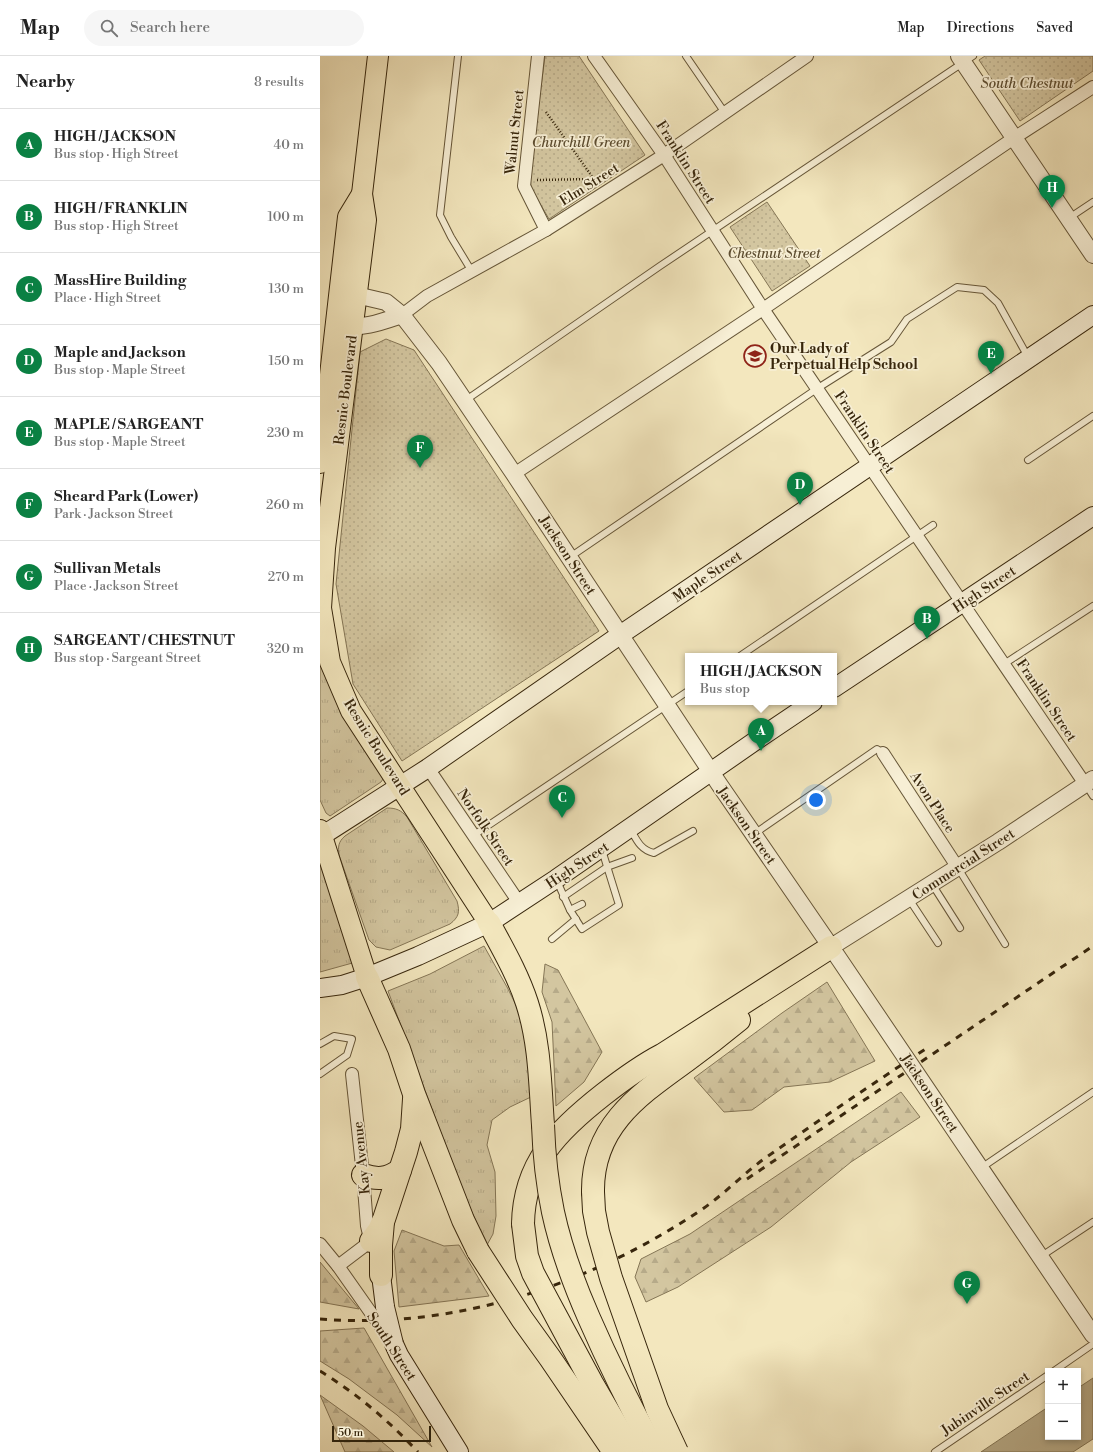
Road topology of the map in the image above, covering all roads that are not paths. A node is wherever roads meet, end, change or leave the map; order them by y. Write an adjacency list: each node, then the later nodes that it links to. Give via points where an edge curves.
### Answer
1 (378, 56): 18 (main road, Resnic Boulevard, via 362,194 366,220)
2 (458, 56): 17 (lane, via 440,215)
3 (538, 56): 14 (street, Walnut Street, via 524,186)
4 (594, 56): 11 (street, Franklin Street)
5 (686, 56): 9 (lane)
6 (807, 56): 9 (street, Elm Street)
7 (965, 58): 10 (street); 15 (lane)
8 (1093, 87): 10 (street)
9 (725, 113): 11 (street, Elm Street)
10 (1014, 138): 13 (street); 19 (street)
11 (664, 155): 14 (street, Elm Street); 15 (street, Franklin Street)
12 (1093, 202): 13 (lane)
13 (1069, 218): 16 (street)
14 (546, 230): 17 (street, Elm Street)
15 (713, 232): 19 (street, Franklin Street); 25 (lane)
16 (1093, 255)
17 (471, 270): 20 (street, Elm Street, via 427,296)
18 (348, 294): 20 (street, Jackson Street, via 386,302); 22 (main road, Resnic Boulevard)
19 (764, 309): 24 (street, Franklin Street); 30 (street)
20 (402, 315): 22 (street, via 377,324); 25 (street, Jackson Street)
21 (1093, 315): 23 (main road, Maple Street)
22 (344, 326): 28 (main road, Resnic Boulevard); 47 (main road, Resnic Boulevard, via 321,608 330,662 351,711)
23 (1029, 358): 24 (lane, via 998,303 984,290 957,287 907,319 891,342); 29 (main road, Maple Street)
24 (818, 388): 29 (street, Franklin Street); 34 (lane)
25 (464, 401): 30 (street, Jackson Street)
26 (1093, 416): 27 (lane)
27 (1028, 460)
28 (320, 463)
29 (871, 466): 33 (street, Franklin Street); 37 (main road, Maple Street)
30 (514, 474): 34 (street, Jackson Street)
31 (1093, 516): 35 (main road, High Street)
32 (934, 525): 33 (lane)
33 (918, 536): 35 (street, Franklin Street); 38 (lane)
34 (569, 557): 37 (street, Jackson Street)
35 (963, 603): 39 (street, Franklin Street); 40 (main road, High Street)
36 (1093, 606): 39 (lane)
37 (620, 635): 42 (street, Jackson Street); 45 (main road, Maple Street)
38 (744, 653)
39 (1004, 664): 48 (street, Franklin Street)
40 (837, 686)
41 (685, 693): 42 (lane)
42 (667, 705): 46 (street, Jackson Street); 53 (lane)
43 (809, 705): 46 (main road, High Street)
44 (883, 753): 52 (lane, via 877,750); 57 (street, Avon Place)
45 (428, 768): 47 (main road, Maple Street); 53 (street, Norfolk Street)
46 (711, 772): 49 (main road, High Street); 52 (street, Jackson Street)
47 (400, 785): 51 (main road, Maple Street); 68 (main road, Resnic Boulevard)
48 (1090, 786): 57 (street, Commercial Street)
49 (630, 829): 50 (lane, via 639,846 647,852 654,853); 54 (main road, High Street)
50 (693, 831)
51 (321, 834): 74 (main road)
52 (754, 834): 73 (street, Jackson Street)
53 (474, 835): 64 (street, Norfolk Street)
54 (602, 848): 56 (lane); 58 (main road, High Street)
55 (632, 858): 56 (lane)
56 (607, 867): 60 (lane); 62 (lane)
57 (958, 868): 59 (street, Commercial Street); 72 (lane)
58 (556, 880): 62 (lane); 64 (main road, High Street)
59 (932, 884): 63 (street, Commercial Street); 69 (lane)
60 (614, 887): 61 (lane); 67 (lane, via 619,905 582,930)
61 (607, 890)
62 (563, 896): 66 (lane)
63 (909, 899): 71 (lane); 73 (street, Commercial Street)
64 (520, 904): 68 (main road, High Street)
65 (582, 904): 66 (lane)
66 (570, 910): 67 (lane)
67 (576, 919): 70 (lane)
68 (489, 923): 74 (main road, High Street); 100 (highway, bridge, via 520,982 528,1004 539,1059 545,1164 567,1264 615,1376)
69 (960, 928)
70 (552, 940)
71 (938, 943)
72 (1005, 944)
73 (831, 947): 81 (street, Jackson Street); 99 (highway, bridge, via 646,1063 598,1099 552,1141 533,1172 525,1198 523,1224 529,1263 592,1383); 101 (highway, bridge, via 704,1048 643,1092 613,1124 602,1145 593,1179 594,1211 598,1232 611,1278 657,1409)
74 (367, 977): 75 (main road, High Street, via 342,985); 80 (highway, via 399,1049)
75 (320, 988)
76 (320, 1044): 77 (lane, via 334,1036 352,1039 347,1055)
77 (320, 1074)
78 (352, 1074): 83 (street, Kay Avenue)
79 (1093, 1092): 81 (lane)
80 (414, 1094): 82 (highway, via 412,1130); 98 (highway, bridge, via 463,1220 478,1251)
81 (981, 1168): 88 (street, Jackson Street)
82 (400, 1170): 83 (highway, via 385,1177 373,1178); 84 (highway)
83 (364, 1175): 86 (street, Kay Avenue, via 367,1226)
84 (384, 1219): 86 (highway); 90 (highway)
85 (1093, 1222): 88 (lane)
86 (371, 1241): 89 (street); 90 (street, Kay Avenue)
87 (320, 1244): 89 (street, South Street)
88 (1040, 1257): 92 (street, Jackson Street)
89 (338, 1266): 91 (street, South Street)
90 (381, 1274): 91 (main road, Kay Avenue)
91 (378, 1310): 93 (main road, Kay Avenue, bridge)
92 (1093, 1335)
93 (394, 1344): 97 (main road, South Street)
94 (1093, 1344): 95 (lane)
95 (1058, 1368)
96 (1045, 1377): 102 (lane, Jubinville Street)
97 (459, 1452)
98 (614, 1452)
99 (632, 1452)
100 (655, 1452)
101 (677, 1452)
102 (935, 1452)

